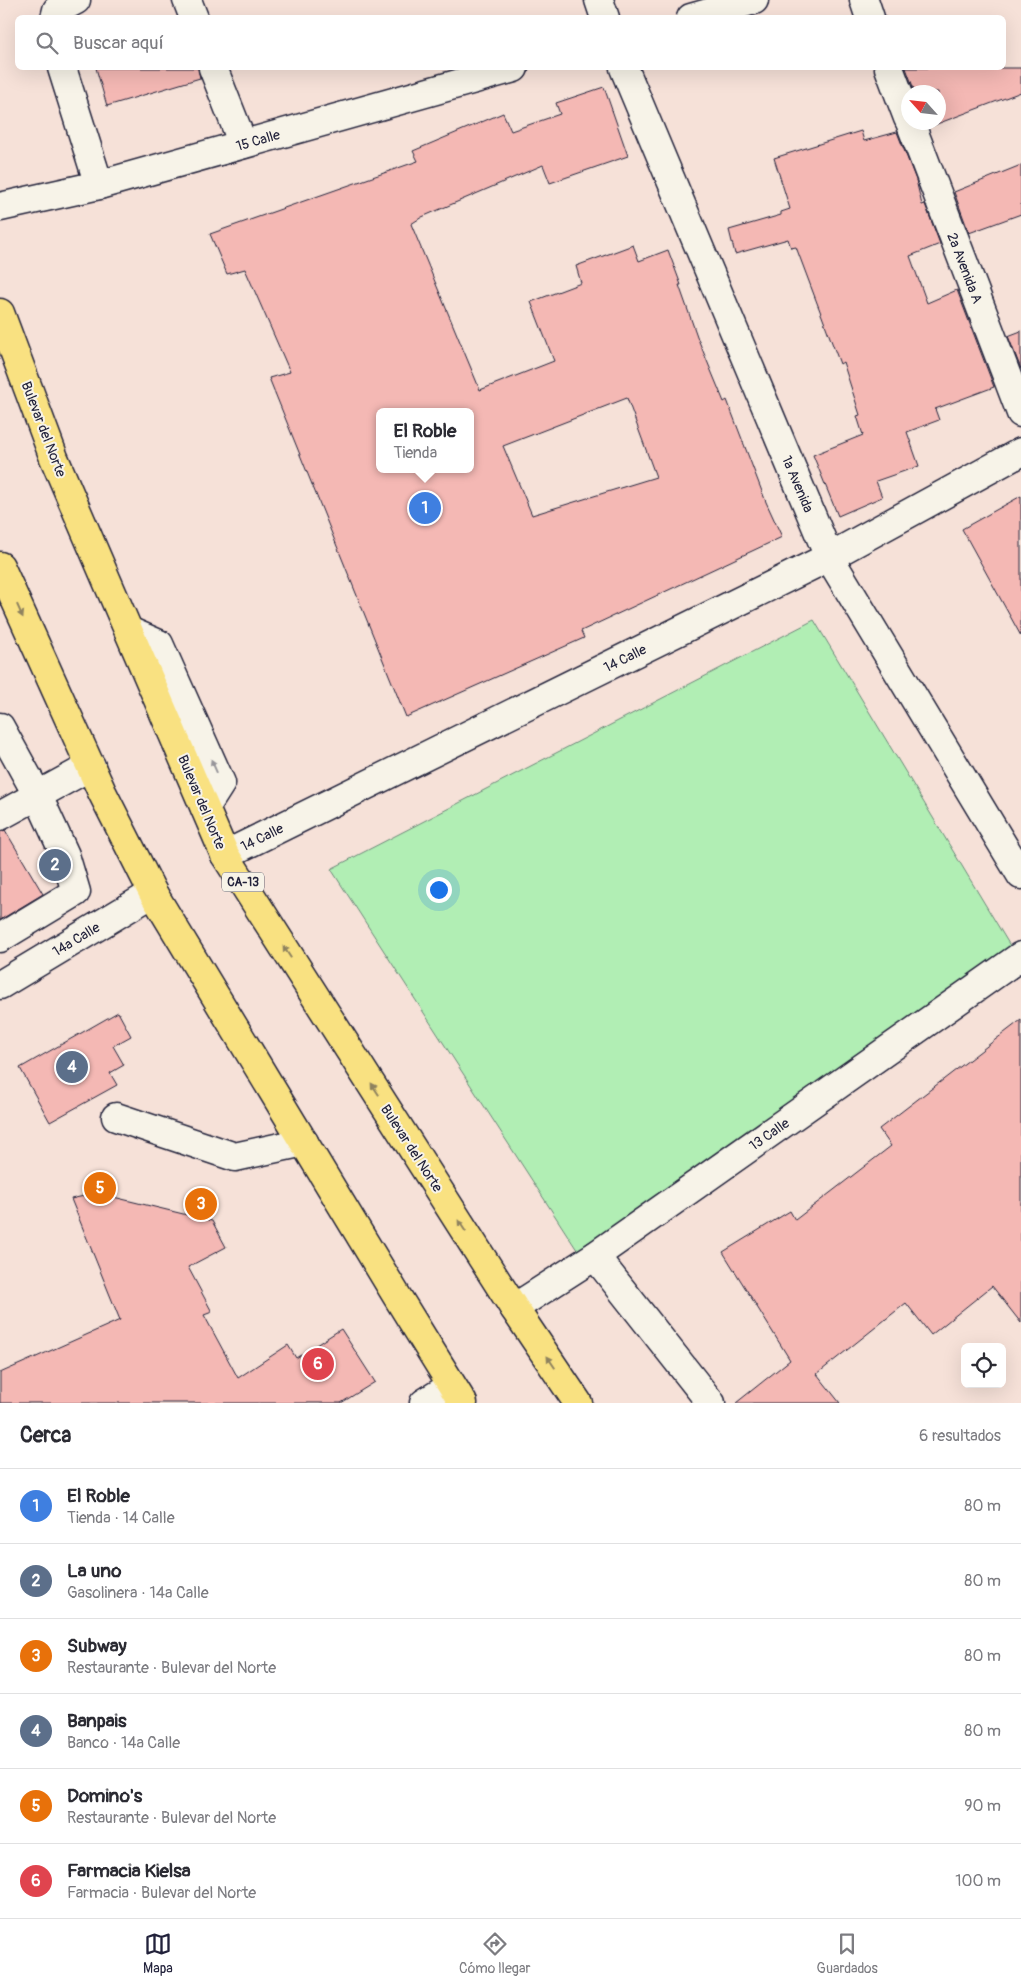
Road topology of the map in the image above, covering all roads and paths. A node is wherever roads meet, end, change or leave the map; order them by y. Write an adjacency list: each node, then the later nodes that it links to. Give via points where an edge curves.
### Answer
1 (76, 0): 6 (street, via 57,10)
2 (187, 0): 7 (street)
3 (599, 0): 8 (street)
4 (754, 0): 9 (street)
5 (864, 0): 10 (street)
6 (56, 15)
7 (193, 15)
8 (604, 15)
9 (702, 15)
10 (869, 15)
11 (63, 70): 19 (street)
12 (214, 70): 18 (street)
13 (507, 70): 18 (street, 15 Calle)
14 (625, 70): 24 (street, 1a Avenida)
15 (890, 70): 16 (street)
16 (901, 100)
17 (913, 130): 22 (street, 2a Avenida A)
18 (243, 144): 19 (street, 15 Calle)
19 (99, 185): 20 (street, 15 Calle)
20 (0, 207)
21 (0, 313): 30 (highway, Bulevar del Norte / CA-13, one-way to 21, via 54,458)
22 (1021, 414)
23 (1021, 452): 24 (street, 14 Calle)
24 (829, 558): 30 (street, 14 Calle); 31 (street, 1a Avenida)
25 (0, 566): 27 (highway, one-way to 27)
26 (0, 727): 28 (street)
27 (91, 766): 28 (street); 32 (highway); 42 (highway, via 252,1022 318,1140)
28 (38, 796): 29 (street); 33 (street, via 65,855 76,892)
29 (0, 816)
30 (225, 855): 39 (highway, Bulevar del Norte / CA-13, one-way to 30)
31 (1021, 875)
32 (153, 893): 35 (street, 14a Calle); 37 (highway)
33 (0, 938)
34 (1021, 956): 38 (street, 13 Calle)
35 (0, 985)
36 (116, 1117): 37 (street, via 235,1157)
37 (304, 1142): 40 (highway)
38 (595, 1256): 39 (street, 13 Calle); 44 (street)
39 (514, 1308): 43 (highway, Bulevar del Norte / CA-13, one-way to 39)
40 (457, 1394): 41 (street)
41 (424, 1403)
42 (481, 1403)
43 (578, 1403)
44 (711, 1403)

